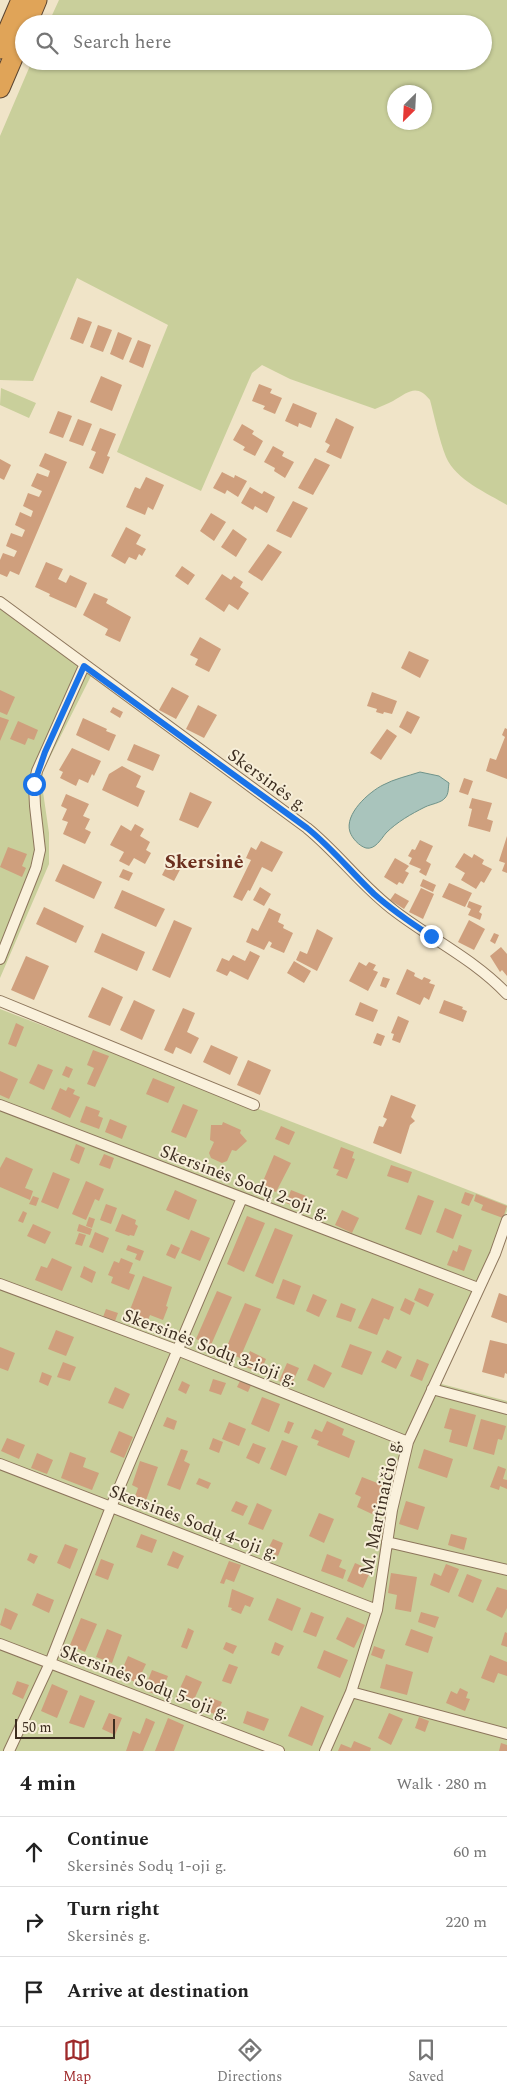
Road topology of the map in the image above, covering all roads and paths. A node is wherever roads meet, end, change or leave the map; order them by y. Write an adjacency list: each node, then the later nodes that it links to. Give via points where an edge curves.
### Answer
1 (21, 0): 4 (highway)
2 (37, 0): 3 (highway)
3 (31, 15)
4 (0, 49)
5 (15, 53): 6 (highway)
6 (0, 88)
7 (0, 602): 8 (street, Skersinės g.)
8 (84, 666): 9 (street, via 37,771 34,784 40,850); 10 (street, Skersinės g., via 307,828 327,844 374,894 477,966)
9 (0, 959)
10 (507, 994)
11 (0, 1001): 12 (street)
12 (254, 1104)
13 (0, 1105): 14 (street, Skersinės Sodų 2-oji g.)
14 (242, 1198): 17 (street, Skersinės Sodų 2-oji g.); 18 (street)
15 (507, 1220): 17 (street, M. Martinaičio g.)
16 (0, 1284): 18 (street, Skersinės Sodų 3-ioji g.)
17 (478, 1288): 19 (street, M. Martinaičio g.)
18 (177, 1350): 21 (street, Skersinės Sodų 3-ioji g.); 23 (street)
19 (432, 1389): 20 (street); 21 (street, M. Martinaičio g.)
20 (507, 1409)
21 (408, 1442): 24 (street, M. Martinaičio g.)
22 (0, 1464): 23 (street, Skersinės Sodų 4-oji g.)
23 (112, 1507): 26 (street, Skersinės Sodų 4-oji g.); 28 (street)
24 (386, 1542): 25 (street); 26 (street, M. Martinaičio g.)
25 (507, 1570)
26 (377, 1610): 29 (street, M. Martinaičio g.)
27 (0, 1644): 28 (street, Skersinės Sodų 5-oji g.)
28 (50, 1663): 31 (street); 32 (street, Skersinės Sodų 5-oji g.)
29 (352, 1692): 30 (street); 33 (street, M. Martinaičio g.)
30 (507, 1734)
31 (9, 1751)
32 (279, 1751)
33 (325, 1751)

